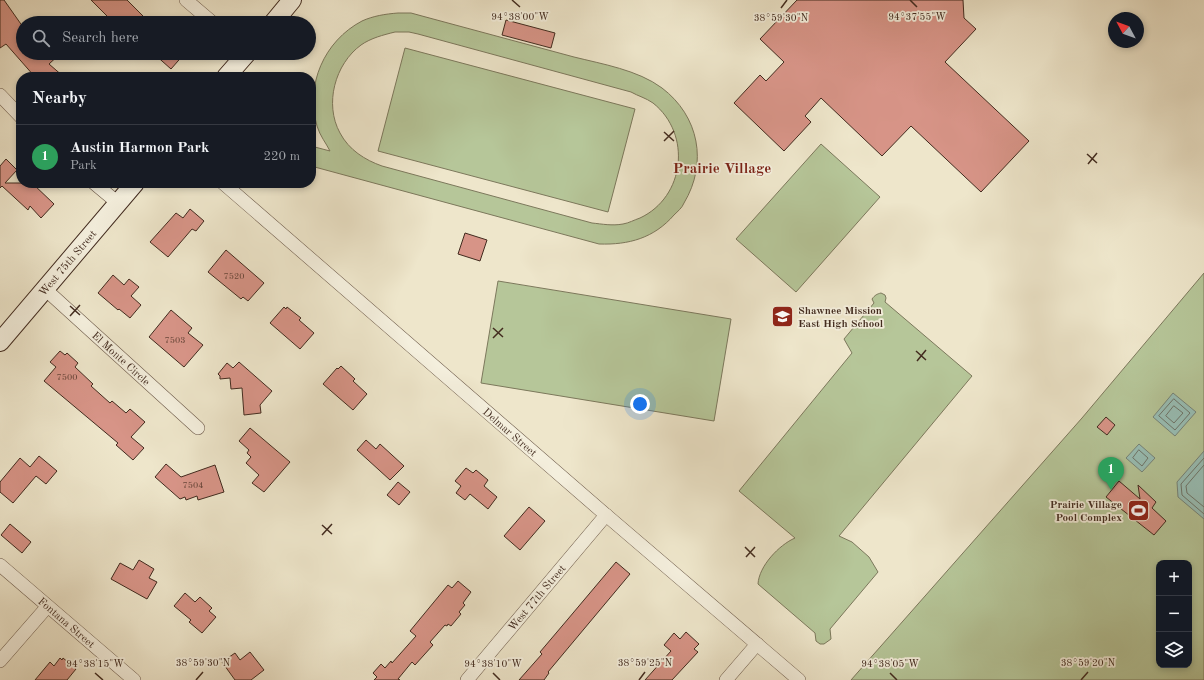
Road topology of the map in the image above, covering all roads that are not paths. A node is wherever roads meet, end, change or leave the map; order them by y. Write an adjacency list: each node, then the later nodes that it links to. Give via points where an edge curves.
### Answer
1 (186, 0): 3 (street)
2 (292, 0): 4 (main road)
3 (205, 16)
4 (279, 16)
5 (241, 60): 6 (main road)
6 (230, 72)
7 (0, 95): 8 (street)
8 (16, 112)
9 (100, 188): 12 (street)
10 (131, 188): 12 (main road, West 75th Street)
11 (229, 188): 16 (street, Delmar Street)
12 (118, 203): 13 (main road, West 75th Street)
13 (45, 289): 14 (main road, West 75th Street); 15 (street, El Monte Circle)
14 (0, 342)
15 (198, 428)
16 (606, 515): 19 (street, Delmar Street); 22 (street, West 77th Street)
17 (0, 565): 18 (street, Fontana Street)
18 (47, 607): 20 (street); 21 (street, Fontana Street)
19 (757, 644): 23 (street); 24 (street, Delmar Street)
20 (0, 662)
21 (134, 680)
22 (467, 680)
23 (726, 680)
24 (798, 680)

